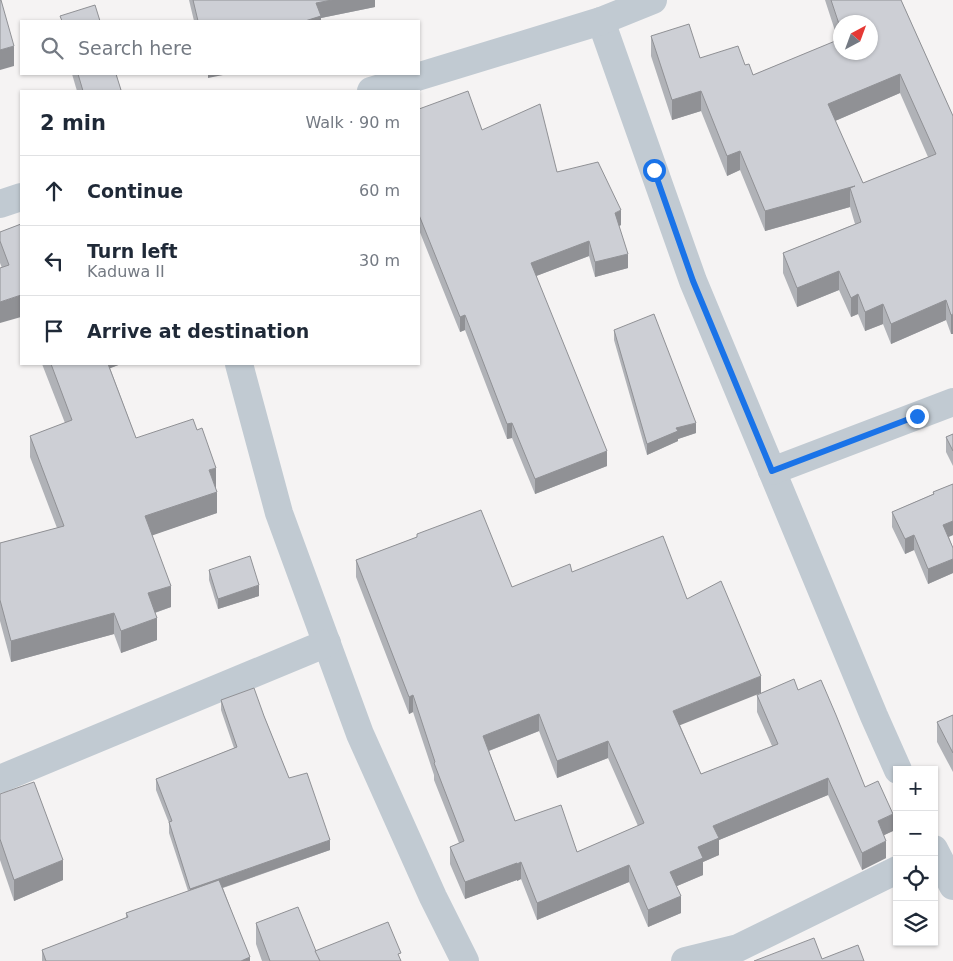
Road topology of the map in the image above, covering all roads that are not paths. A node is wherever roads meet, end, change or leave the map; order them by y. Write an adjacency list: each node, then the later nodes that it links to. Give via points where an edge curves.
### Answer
1 (653, 0): 2 (street)
2 (601, 21): 3 (street); 8 (street, via 693,281)
3 (375, 90)
4 (20, 197): 5 (street)
5 (0, 204)
6 (239, 365): 9 (street, via 279,513)
7 (953, 402): 8 (street)
8 (772, 471): 10 (street)
9 (327, 643): 11 (street); 15 (street, via 360,734)
10 (896, 766)
11 (0, 779)
12 (938, 856): 14 (street)
13 (893, 872): 16 (street, via 738,948)
14 (953, 886)
15 (465, 961)
16 (684, 961)

